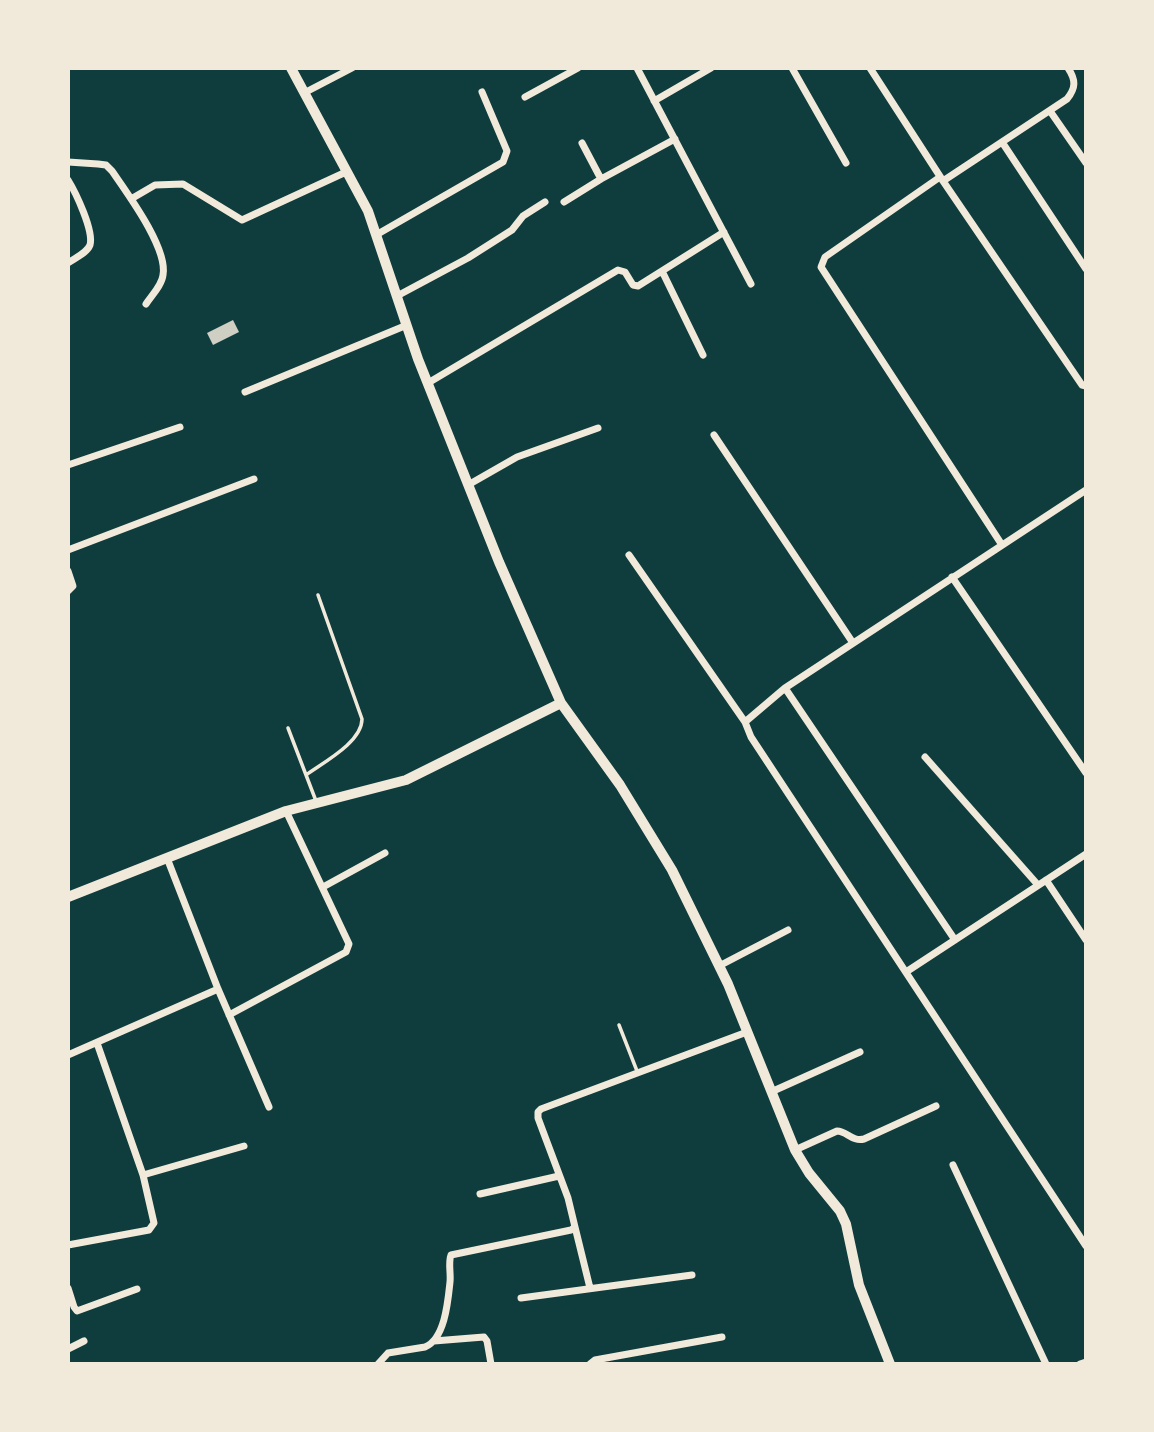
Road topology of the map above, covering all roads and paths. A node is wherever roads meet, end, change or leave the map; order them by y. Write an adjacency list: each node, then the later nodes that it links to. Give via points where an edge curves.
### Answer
1 (291, 68): 10 (street)
2 (352, 68): 10 (street)
3 (578, 68): 11 (street)
4 (637, 68): 12 (street)
5 (711, 68): 12 (street)
6 (792, 68): 18 (street)
7 (870, 68): 22 (street)
8 (1068, 68): 13 (street, via 1073,91)
9 (482, 92): 28 (street, via 507,152 503,162)
10 (304, 93): 20 (street)
11 (525, 97)
12 (654, 101): 14 (street)
13 (1050, 111): 15 (street); 19 (street)
14 (674, 139): 21 (street); 27 (street)
15 (1002, 142): 22 (street); 30 (street)
16 (582, 143): 21 (street)
17 (68, 162): 24 (street, via 106,165)
18 (846, 163)
19 (1086, 163)
20 (346, 172): 24 (street, via 242,220 183,184 155,185); 28 (street)
21 (601, 179): 26 (street)
22 (941, 179): 38 (street); 47 (street, via 825,257 821,267)
23 (68, 180): 29 (street, via 91,241 86,251)
24 (131, 199): 34 (street, via 152,234 163,268 161,282)
25 (545, 202): 33 (street, via 523,215 516,228)
26 (564, 202)
27 (724, 232): 31 (street); 32 (street)
28 (376, 235): 33 (street)
29 (68, 262)
30 (1086, 269)
31 (662, 271): 36 (street); 37 (street, via 635,286 618,270)
32 (751, 284)
33 (397, 296): 35 (street)
34 (146, 304)
35 (407, 326): 37 (street); 39 (street)
36 (703, 355)
37 (428, 383): 45 (street)
38 (1086, 386)
39 (245, 392)
40 (180, 427): 43 (street)
41 (598, 428): 45 (street, via 517,457)
42 (714, 435): 54 (street)
43 (68, 465)
44 (254, 479): 48 (street)
45 (468, 485): 56 (street)
46 (1086, 490): 47 (street)
47 (1002, 545): 51 (street)
48 (68, 550)
49 (629, 555): 57 (street)
50 (68, 571): 52 (street, via 73,586)
51 (953, 577): 54 (street); 60 (street)
52 (68, 591)
53 (318, 595): 61 (lane, via 362,728)
54 (853, 643): 55 (street)
55 (785, 688): 57 (street); 72 (street)
56 (561, 703): 62 (street, via 406,780); 74 (street, via 620,785 672,870)
57 (745, 722): 75 (street)
58 (289, 728): 61 (lane)
59 (925, 757): 68 (street)
60 (1086, 773)
61 (306, 775): 62 (lane)
62 (316, 803): 63 (street)
63 (286, 811): 66 (street); 69 (street)
64 (385, 853): 69 (street)
65 (1086, 854): 67 (street)
66 (167, 858): 70 (street); 76 (street)
67 (1046, 880): 68 (street); 73 (street)
68 (1038, 886): 72 (street)
69 (323, 887): 77 (street, via 349,944 346,953)
70 (68, 897)
71 (788, 930): 74 (street)
72 (955, 940): 75 (street)
73 (1086, 940)
74 (719, 966): 79 (street)
75 (906, 972): 95 (street)
76 (218, 989): 77 (street); 80 (street)
77 (229, 1015): 86 (street)
78 (619, 1025): 83 (lane)
79 (747, 1032): 83 (street); 84 (street)
80 (97, 1043): 82 (street); 90 (street)
81 (860, 1052): 84 (street)
82 (68, 1055)
83 (638, 1073): 91 (street, via 538,1112)
84 (771, 1092): 88 (street)
85 (936, 1105): 88 (street, via 864,1139 855,1140 840,1131)
86 (269, 1107)
87 (244, 1146): 90 (street)
88 (795, 1150): 111 (street, via 846,1224 859,1285)
89 (953, 1166): 112 (street)
90 (143, 1175): 94 (street, via 154,1226)
91 (559, 1176): 92 (street); 93 (street)
92 (480, 1194)
93 (575, 1227): 98 (street); 103 (street, via 452,1255 444,1317)
94 (68, 1245)
95 (1086, 1246)
96 (692, 1275): 98 (street)
97 (68, 1288): 99 (street, via 77,1311)
98 (590, 1288): 100 (street)
99 (137, 1289)
100 (521, 1298)
101 (723, 1337): 110 (street)
102 (84, 1341): 104 (street)
103 (435, 1341): 105 (street); 109 (street, via 484,1337)
104 (68, 1349)
105 (393, 1353): 107 (street); 108 (street)
106 (1086, 1362): 113 (street)
107 (378, 1364)
108 (396, 1364)
109 (491, 1364)
110 (590, 1364)
111 (890, 1364)
112 (1046, 1364)
113 (1080, 1364)

